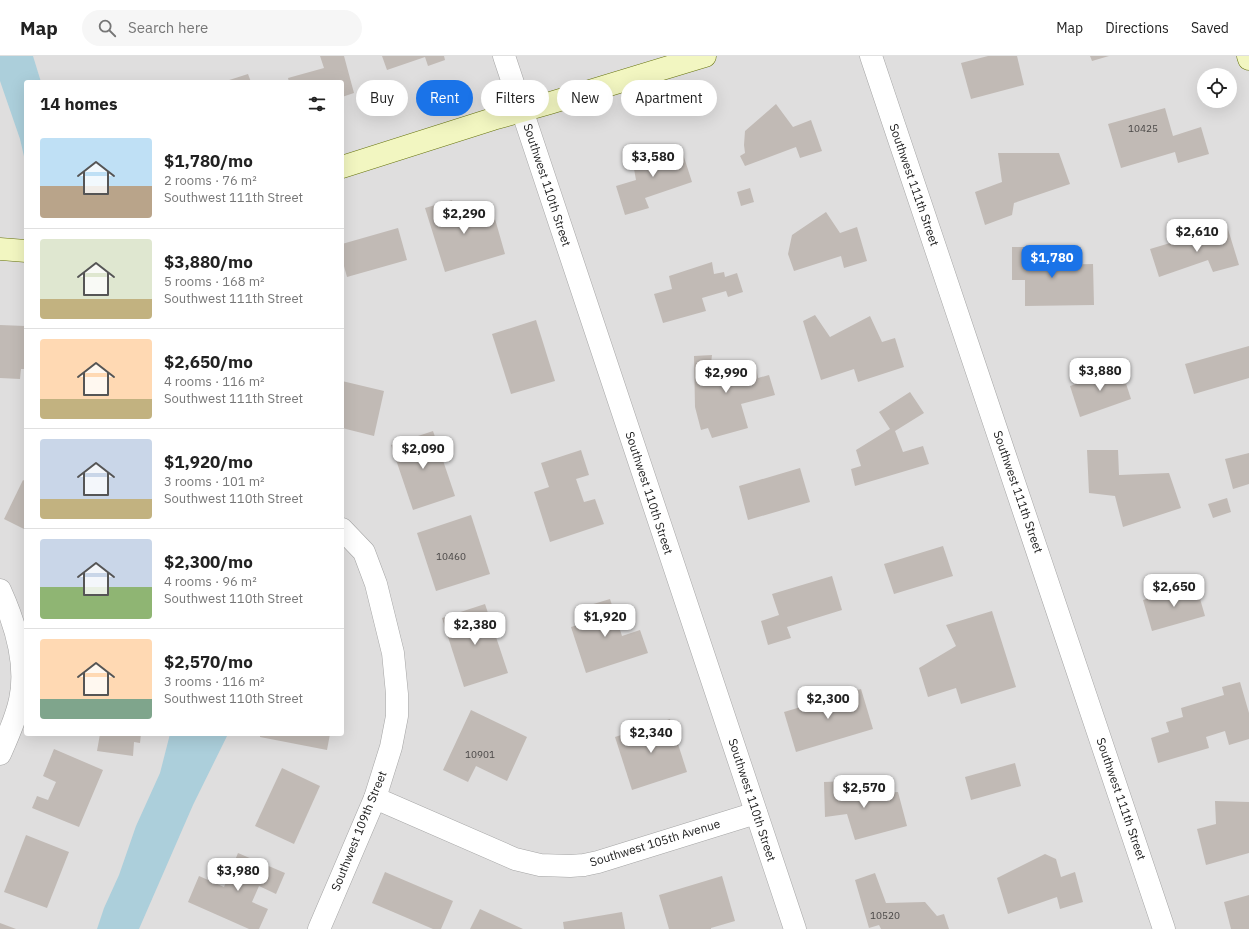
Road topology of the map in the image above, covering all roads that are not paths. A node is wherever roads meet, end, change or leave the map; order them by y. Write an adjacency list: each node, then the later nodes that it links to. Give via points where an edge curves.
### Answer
1 (504, 56): 6 (street, Southwest 110th Street)
2 (705, 56): 7 (street)
3 (870, 56): 18 (street, Southwest 111th Street)
4 (1248, 56): 5 (street)
5 (1249, 59)
6 (512, 80)
7 (549, 103)
8 (506, 116): 10 (street)
9 (524, 116): 15 (street, Southwest 110th Street)
10 (344, 166)
11 (344, 531): 14 (street, Southwest 109th Street, via 368,558 393,652 398,694 391,747)
12 (0, 590): 13 (street, via 17,637 22,679 18,707)
13 (0, 754)
14 (375, 798): 15 (street, Southwest 105th Avenue, via 515,859 554,866 598,862); 16 (street, Southwest 109th Street)
15 (756, 813): 17 (street, Southwest 110th Street)
16 (319, 929)
17 (795, 929)
18 (1164, 929)

